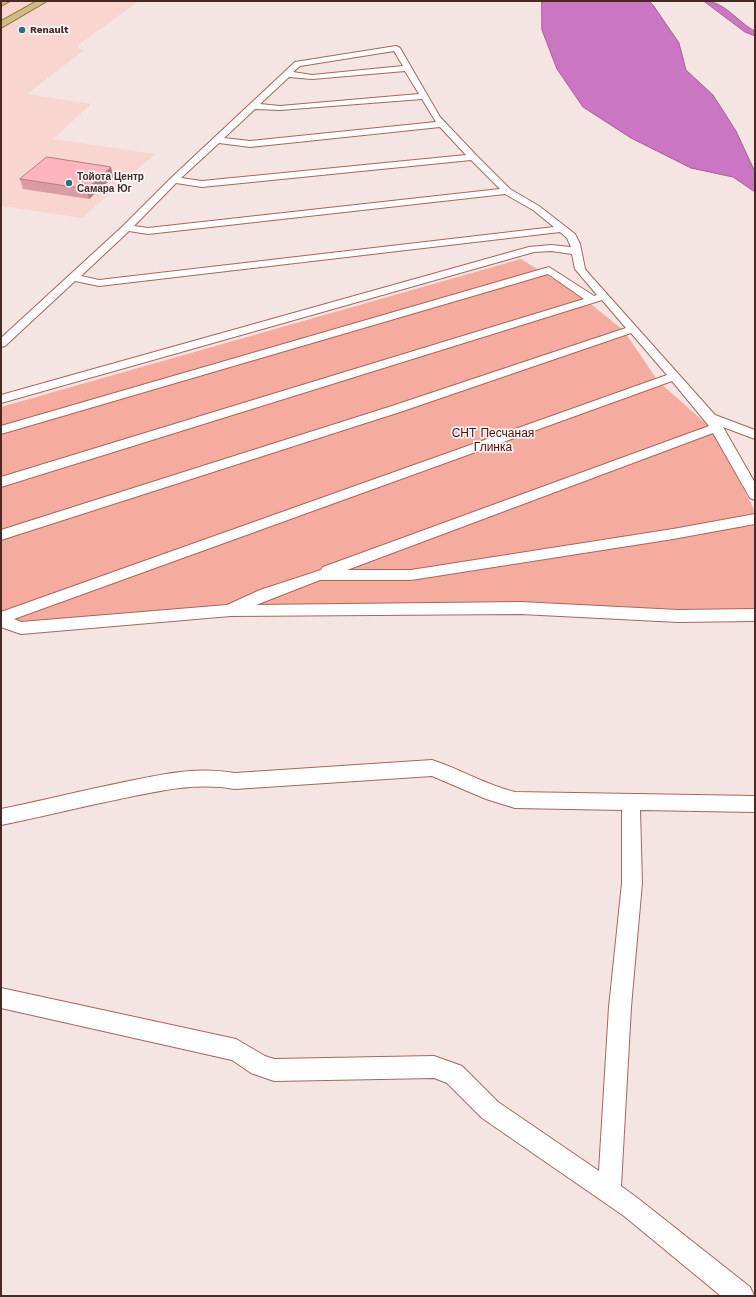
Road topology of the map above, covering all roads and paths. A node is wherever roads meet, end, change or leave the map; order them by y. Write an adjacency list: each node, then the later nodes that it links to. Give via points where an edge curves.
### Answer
1 (6, 1): 3 (main road)
2 (43, 1): 4 (main road)
3 (1, 4)
4 (1, 25)
5 (408, 68): 6 (street, via 312,77); 6 (street, via 396,48 298,64); 7 (street)
6 (287, 74): 8 (street)
7 (423, 96): 8 (street, via 280,108); 9 (street)
8 (253, 106): 10 (street)
9 (443, 124): 10 (street, via 250,144); 11 (street)
10 (217, 140): 12 (street)
11 (473, 157): 12 (street, via 202,184); 13 (street)
12 (174, 180): 14 (street)
13 (507, 191): 14 (street, via 148,231); 15 (street)
14 (127, 228): 17 (street)
15 (564, 229): 16 (street, via 571,236); 17 (street, via 99,283)
16 (576, 251): 18 (street, via 580,269); 22 (street, via 533,249)
17 (75, 278): 20 (street)
18 (598, 298): 19 (street); 24 (street, via 549,270); 26 (street)
19 (633, 329): 21 (street); 29 (street, via 396,409)
20 (1, 344)
21 (674, 376): 23 (street); 33 (street)
22 (1, 399)
23 (714, 423): 25 (street); 27 (street); 30 (street)
24 (1, 430)
25 (755, 435)
26 (1, 482)
27 (755, 495)
28 (755, 519): 30 (street, via 411,575)
29 (1, 534)
30 (319, 575): 31 (street, via 266,594)
31 (229, 611): 32 (street, via 520,608 678,616); 34 (street, via 21,628)
32 (755, 615)
33 (1, 618)
34 (1, 621)
35 (631, 801): 36 (street); 37 (street, via 515,800 480,790 446,772 432,768 235,781 201,777 118,791); 39 (street, via 632,883 620,1007)
36 (755, 804)
37 (1, 817)
38 (1, 998): 39 (street, via 236,1050 259,1065 274,1070 434,1067 454,1074 490,1110)
39 (609, 1193): 40 (street, via 632,1208)
40 (741, 1296)

